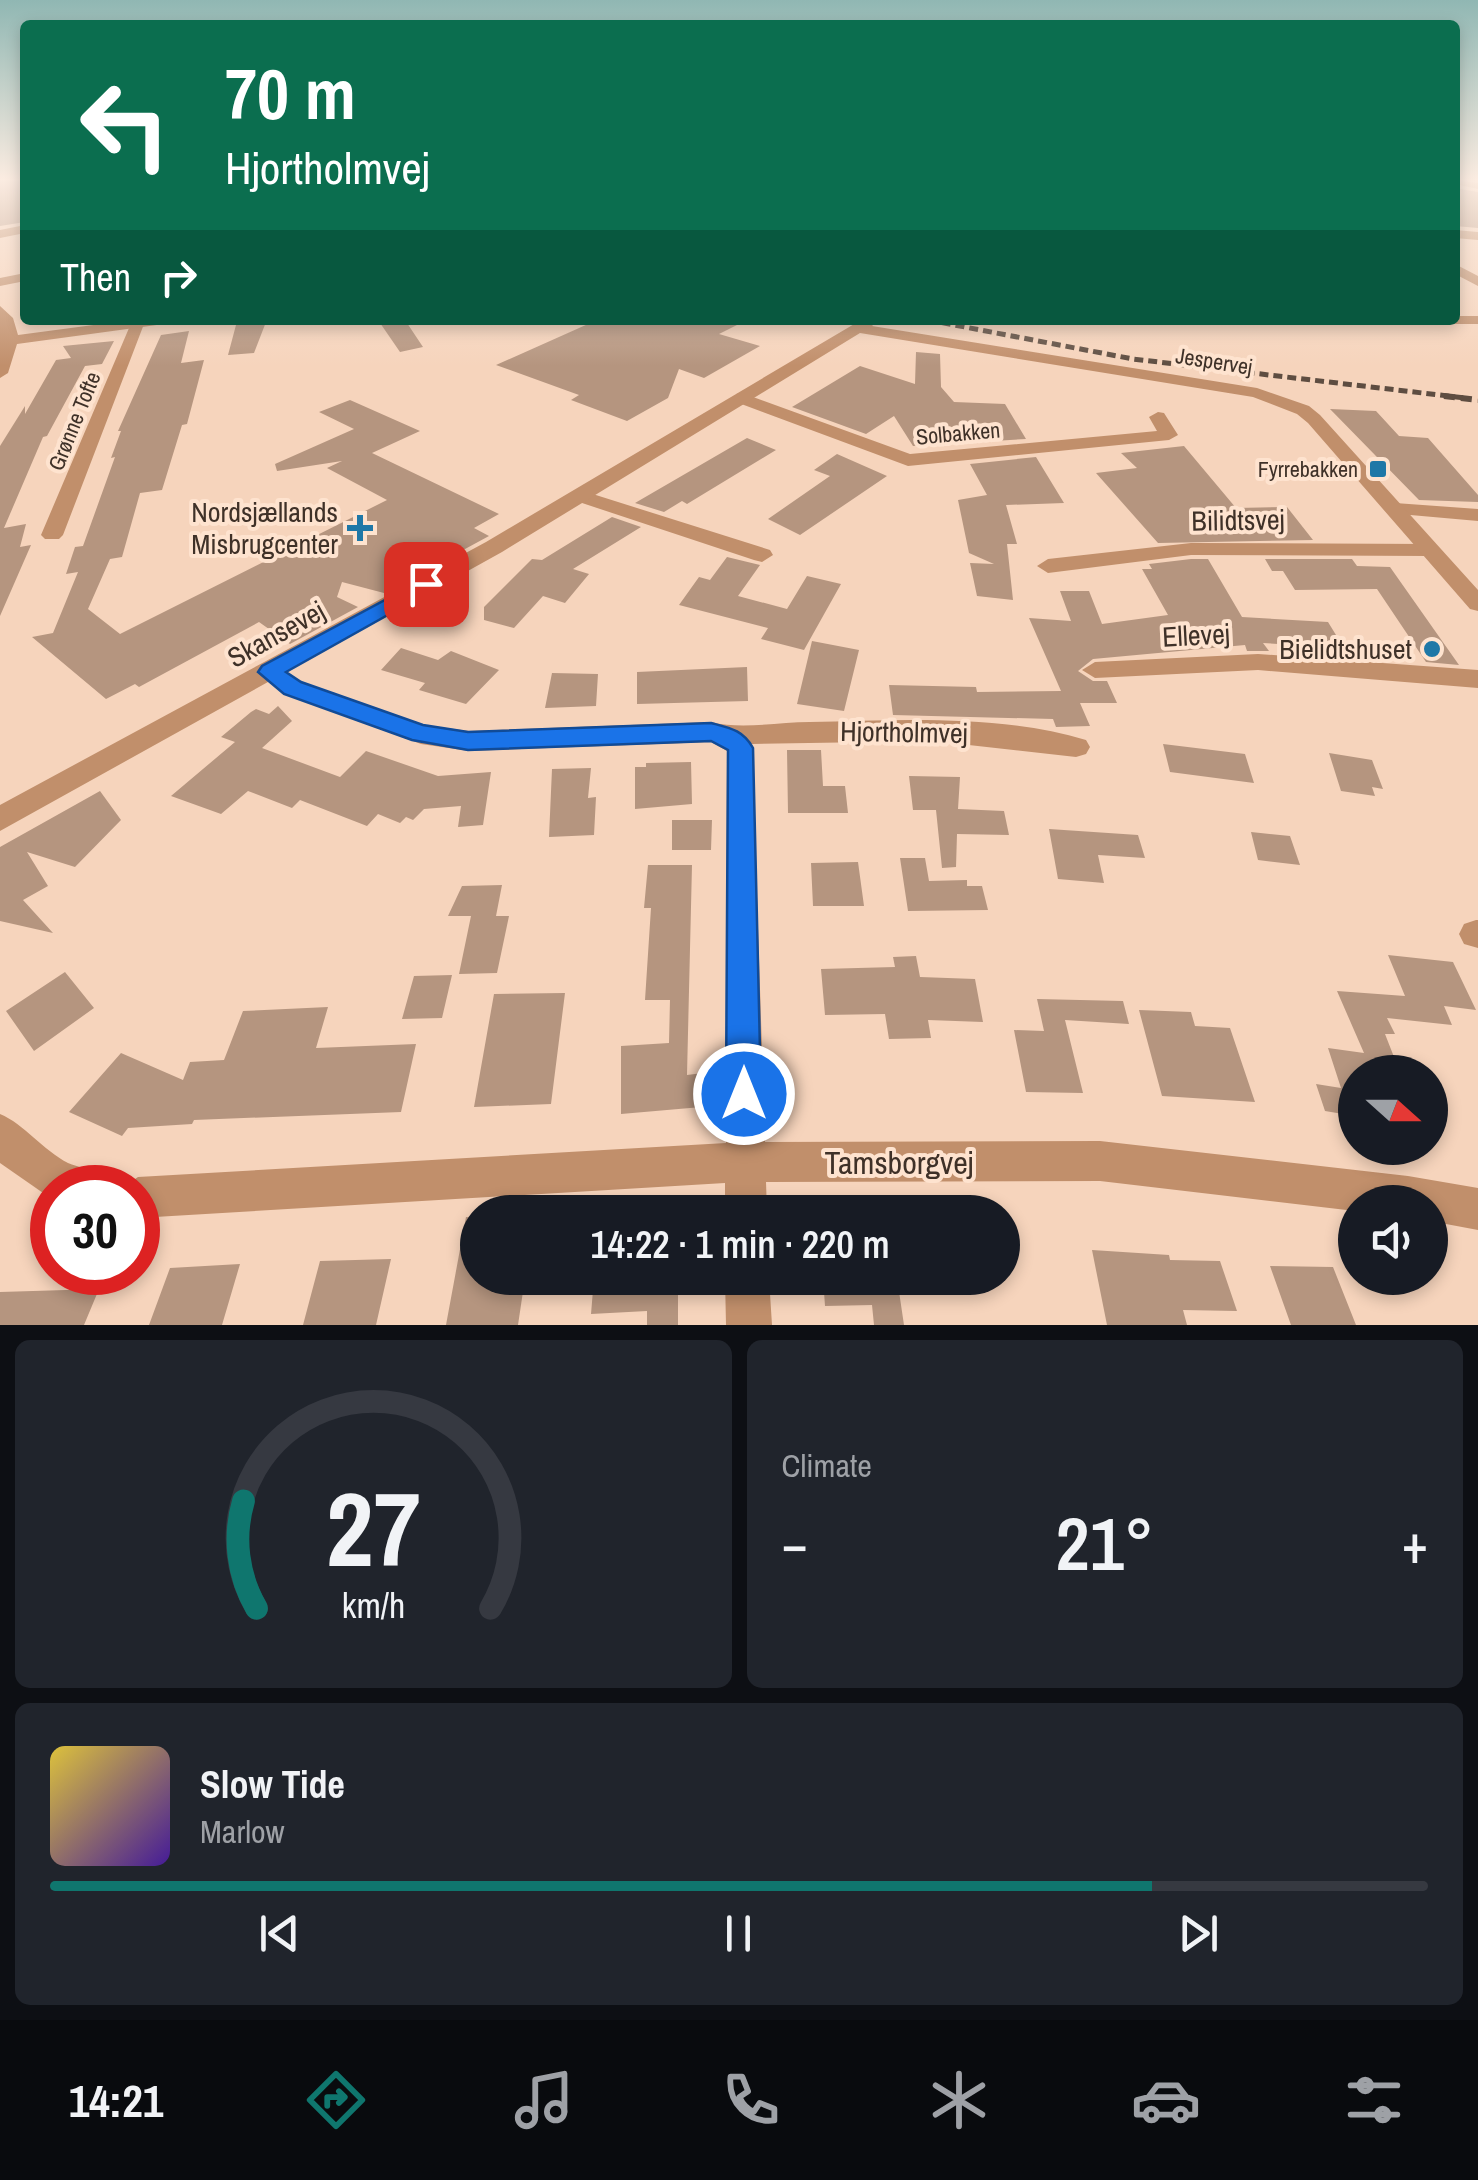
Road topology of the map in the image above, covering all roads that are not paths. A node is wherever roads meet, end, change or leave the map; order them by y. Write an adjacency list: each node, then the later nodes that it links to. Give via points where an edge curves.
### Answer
1 (0, 310): 6 (street, via 10,324)
2 (129, 325): 6 (street)
3 (137, 325): 13 (street, Grønne Tofte)
4 (862, 325): 8 (street, Skansevej)
5 (870, 325): 11 (street, Jespervej, via 1281,400 1314,420)
6 (6, 341): 7 (street)
7 (0, 373)
8 (742, 398): 9 (street, Solbakken, via 908,460 1169,435); 10 (street, Skansevej)
9 (1158, 418)
10 (580, 496): 15 (street); 19 (street, Skansevej)
11 (1396, 509): 12 (street); 14 (street, Jespervej)
12 (1478, 515)
13 (52, 536)
14 (1430, 550): 16 (street, Bilidtsvej, via 1192,549); 17 (street, Jespervej)
15 (762, 555)
16 (1048, 566)
17 (1476, 601)
18 (1096, 670): 20 (street, Ellevej, via 1258,662)
19 (270, 672): 21 (street, Hjortholmvej, via 293,688 420,734); 23 (street, Skansevej)
20 (1478, 679)
21 (730, 737): 22 (street, Hjortholmvej, via 898,730 1010,734); 25 (street, via 740,748)
22 (1076, 747)
23 (0, 819)
24 (0, 1134): 26 (street)
25 (744, 1162): 27 (street); 28 (street, Tamsborgvej); 29 (street, Tamsborgvej, via 1100,1161)
26 (37, 1165)
27 (745, 1195)
28 (160, 1197)
29 (1478, 1209)
30 (748, 1295): 31 (street)
31 (748, 1325)

